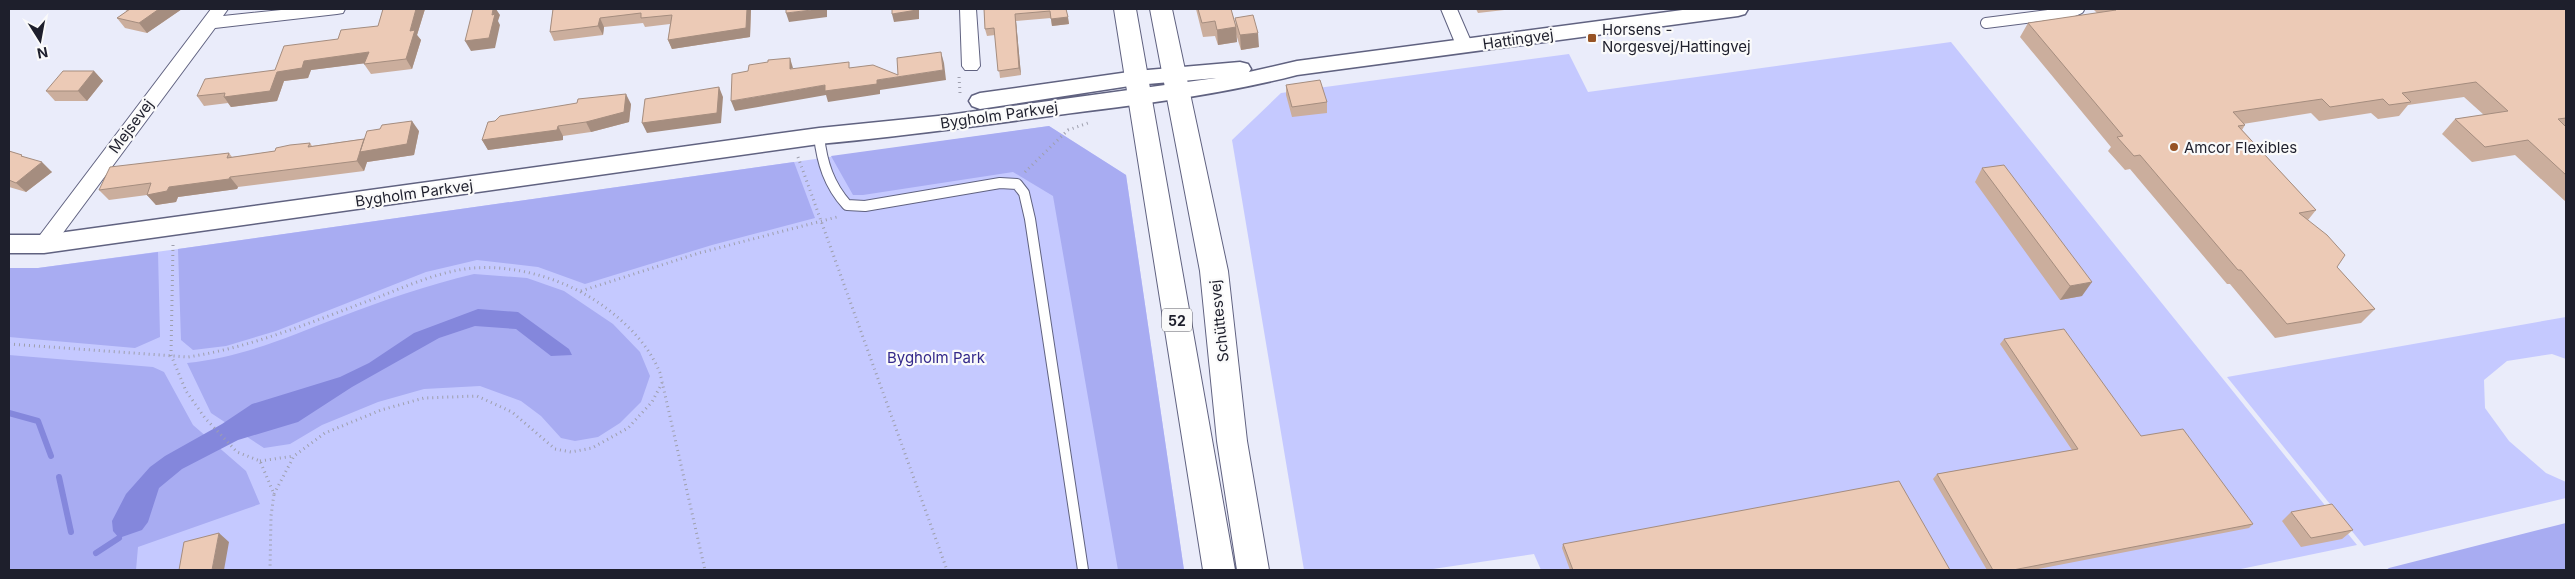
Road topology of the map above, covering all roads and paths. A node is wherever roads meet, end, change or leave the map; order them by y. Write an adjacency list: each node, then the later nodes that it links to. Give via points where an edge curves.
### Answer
1 (337, 9): 8 (street)
2 (968, 9): 11 (street)
3 (1125, 9): 13 (main road, 52)
4 (1161, 9): 12 (main road, Schüttesvej)
5 (1449, 9): 10 (street)
6 (1738, 9): 10 (street, Hattingvej)
7 (2079, 9): 9 (lane)
8 (214, 16): 22 (street, Mejsevej)
9 (1986, 23)
10 (1464, 46): 12 (street, Hattingvej, via 1297,68 1253,80)
11 (971, 66): 15 (path, via 959,73)
12 (1176, 83): 13 (street, Bygholm Parkvej); 35 (main road, Schüttesvej, via 1214,271 1232,441)
13 (1138, 87): 14 (street, Bygholm Parkvej); 15 (street, Bygholm Parkvej); 34 (main road, 52)
14 (1107, 101): 16 (street, Bygholm Parkvej, via 877,132); 18 (path, via 1109,116 1068,130)
15 (960, 104): 16 (street, Bygholm Parkvej, via 878,117)
16 (819, 136): 17 (street, Bygholm Parkvej); 18 (lane, via 821,160 837,195 846,205 865,206 1000,183)
17 (794, 140): 19 (path); 20 (street, Bygholm Parkvej)
18 (1017, 184): 33 (lane, via 1024,193 1030,219)
19 (821, 222): 23 (path, via 699,253); 32 (path)
20 (181, 226): 22 (street, Bygholm Parkvej); 25 (path, via 173,246)
21 (9, 244): 22 (street, Bygholm Parkvej)
22 (44, 244)
23 (581, 291): 25 (path, via 534,272 474,268 434,276 271,337 188,357); 26 (path, via 614,313 640,340 653,356)
24 (9, 344): 25 (path)
25 (171, 355): 28 (path, via 186,391 204,418 237,452)
26 (662, 383): 27 (path, via 652,402 628,428 592,448 571,452 555,449 512,412 477,396 424,398 381,410 326,433); 31 (path)
27 (294, 456): 28 (path); 29 (path)
28 (260, 461): 29 (path)
29 (274, 494): 30 (path)
30 (270, 570)
31 (705, 570)
32 (947, 570)
33 (1083, 570)
34 (1219, 570)
35 (1252, 570)

